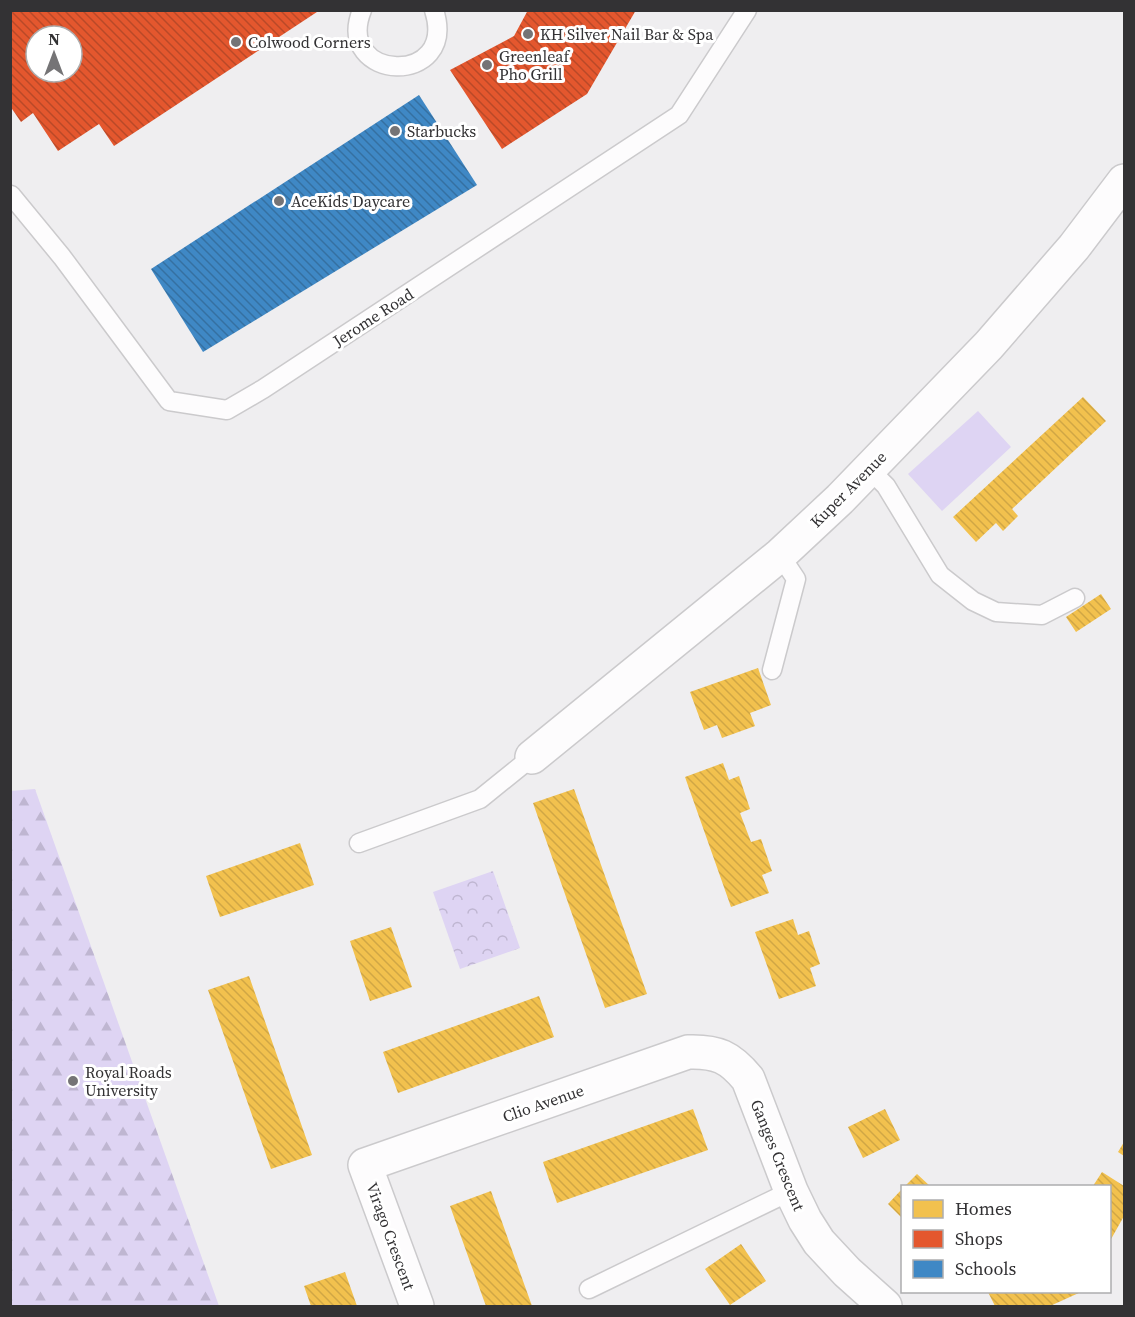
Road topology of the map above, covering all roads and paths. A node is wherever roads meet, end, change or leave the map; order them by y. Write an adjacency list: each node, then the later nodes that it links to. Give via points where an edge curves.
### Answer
1 (362, 10): 2 (lane, via 358,24 364,49 384,66 398,68 423,59 432,48 437,36)
2 (434, 10)
3 (747, 10): 5 (lane, Jerome Road, via 679,115 227,410 169,401)
4 (1125, 182): 6 (street, Kuper Avenue, via 989,345)
5 (11, 195)
6 (869, 469): 7 (street, Kuper Avenue); 8 (lane, via 886,486 940,574 973,601 996,612 1042,615)
7 (780, 555): 9 (lane, via 796,579); 10 (street, Kuper Avenue)
8 (1075, 598)
9 (772, 670)
10 (532, 757): 11 (lane, via 480,799)
11 (359, 843)
12 (722, 1056): 13 (street, Clio Avenue, via 708,1051 688,1052); 14 (street, Ganges Crescent, via 748,1079)
13 (365, 1165): 16 (street, Virago Crescent)
14 (791, 1191): 15 (lane); 17 (street, Ganges Crescent, via 819,1242)
15 (589, 1289)
16 (417, 1306)
17 (885, 1306)

